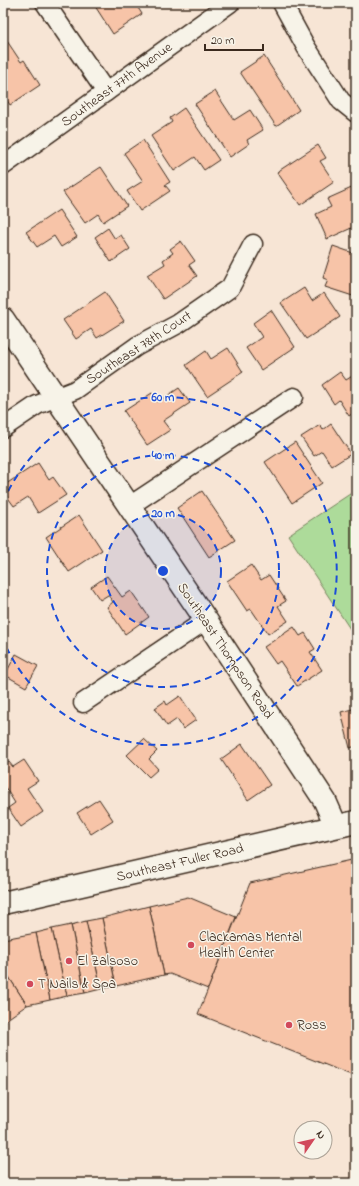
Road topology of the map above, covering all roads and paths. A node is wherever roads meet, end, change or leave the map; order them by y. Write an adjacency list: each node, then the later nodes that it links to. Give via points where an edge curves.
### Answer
1 (45, 3): 4 (street)
2 (230, 3): 4 (street, Southeast 77th Avenue)
3 (282, 3): 5 (street, via 306,47 342,101)
4 (106, 92): 6 (street, Southeast 77th Avenue)
5 (356, 112)
6 (3, 166)
7 (253, 244): 10 (street, Southeast 78th Court, via 230,288 178,324 137,346 75,390)
8 (3, 319): 10 (street, Southeast Thompson Road)
9 (294, 397): 12 (street)
10 (56, 398): 11 (street, Southeast 78th Court, via 37,405); 12 (street, Southeast Thompson Road)
11 (3, 428)
12 (128, 507): 13 (street, Southeast Thompson Road)
13 (206, 620): 14 (street); 15 (street, Southeast Thompson Road, via 324,801)
14 (83, 703)
15 (346, 824): 16 (street, Southeast Fuller Road)
16 (3, 904)

